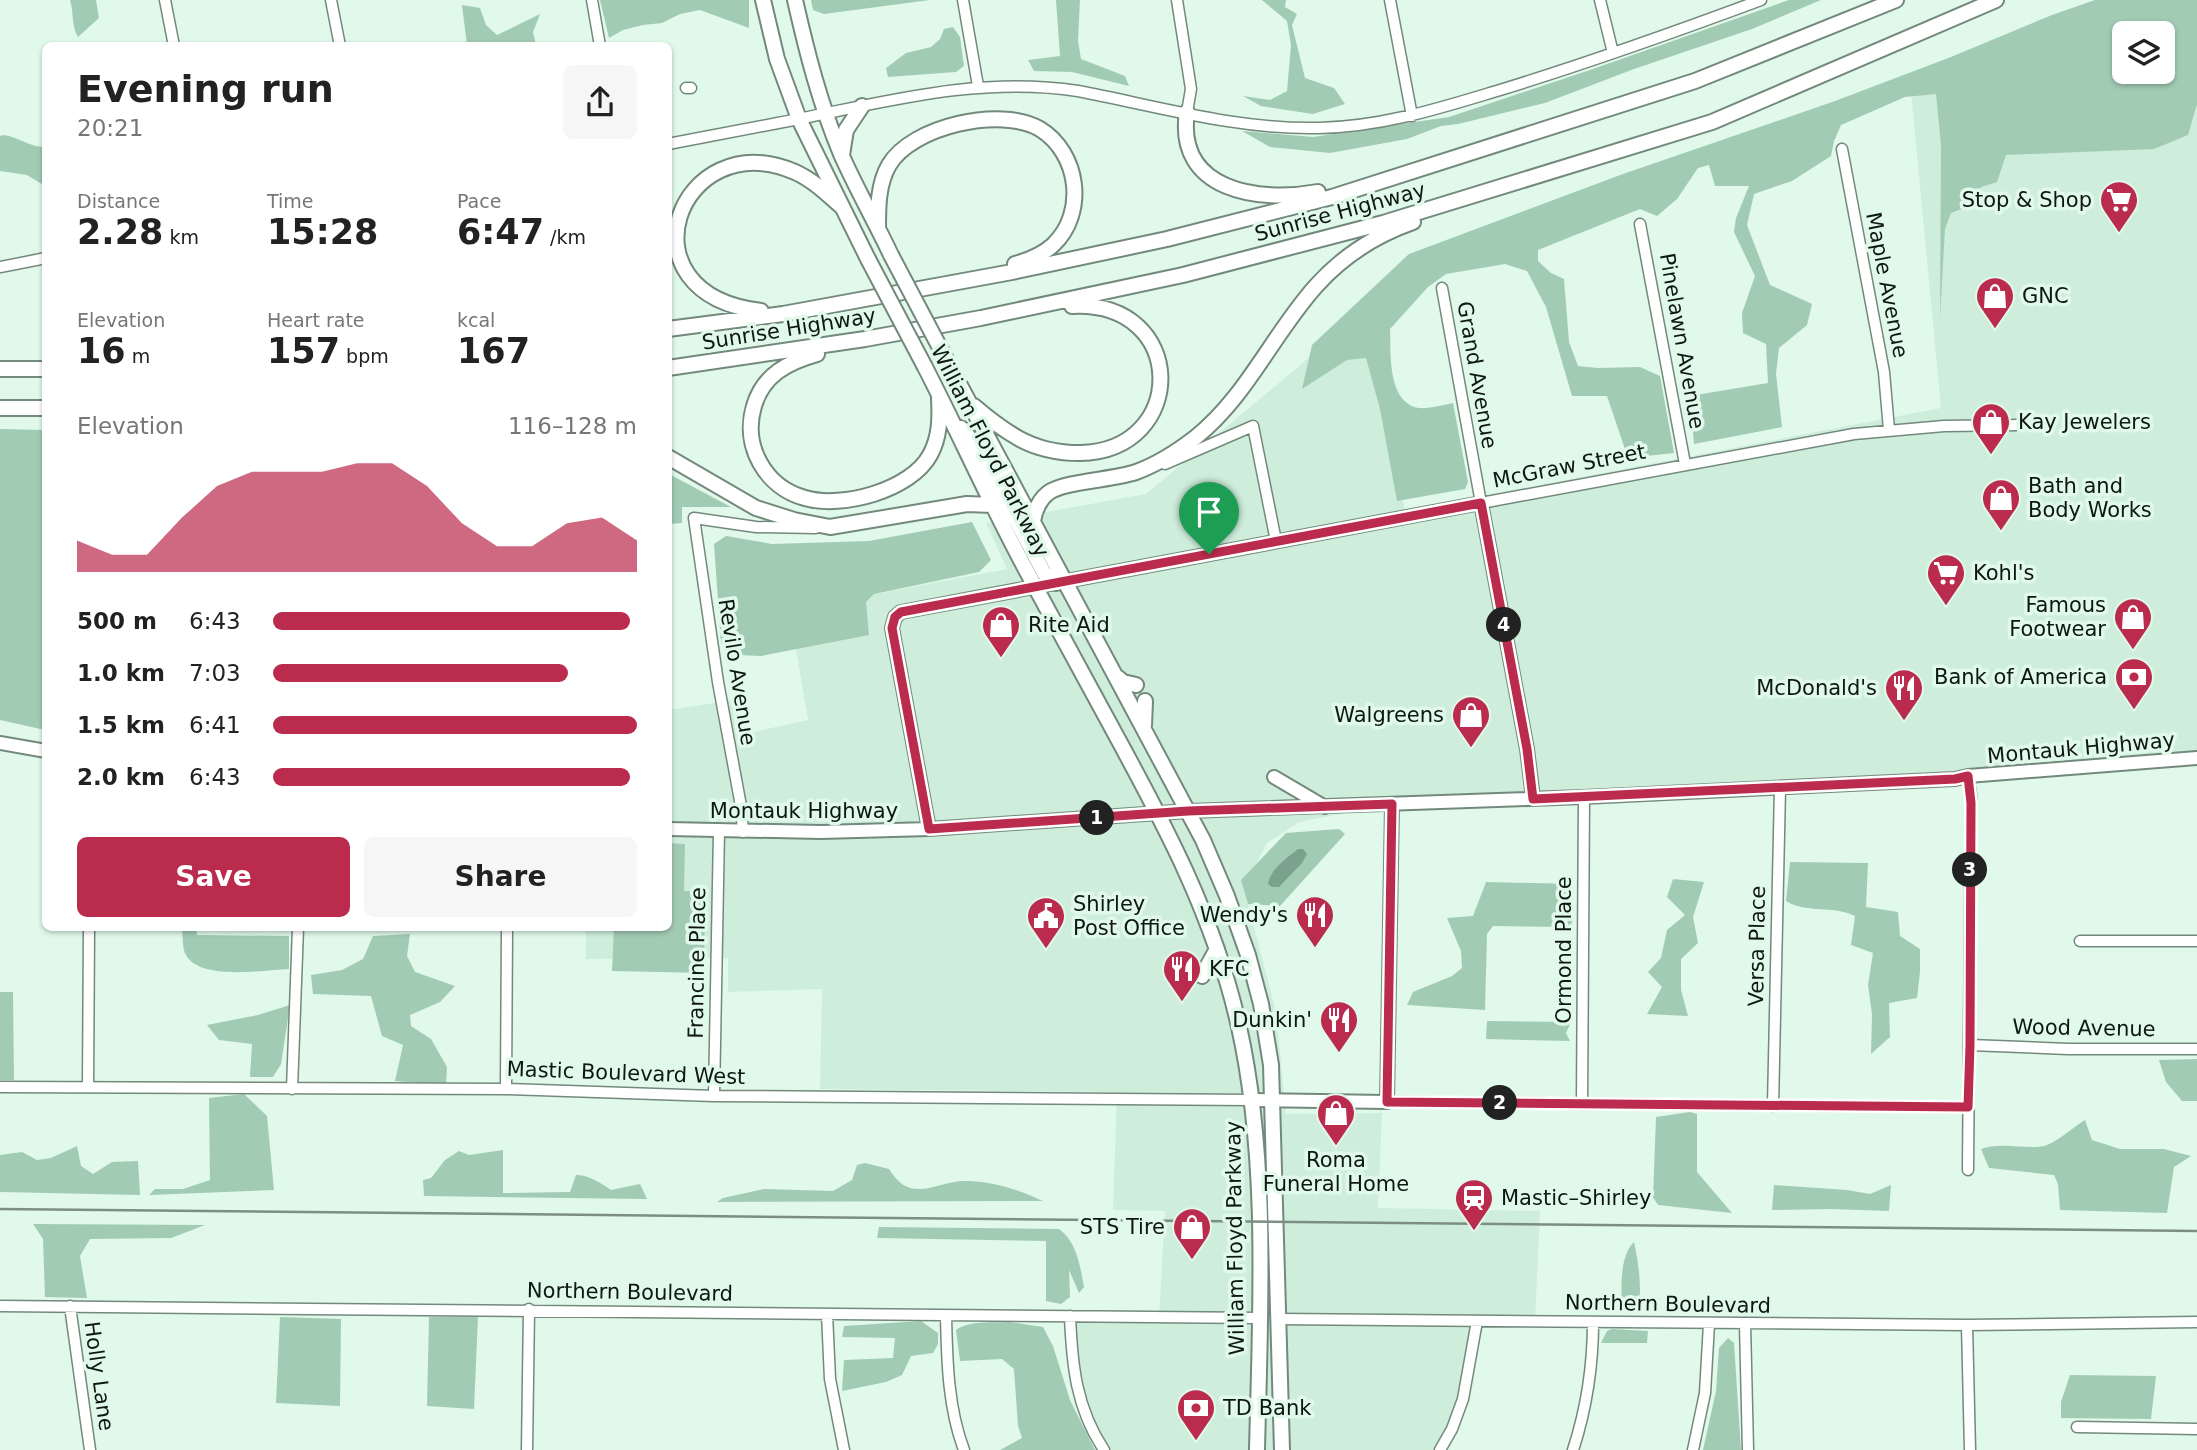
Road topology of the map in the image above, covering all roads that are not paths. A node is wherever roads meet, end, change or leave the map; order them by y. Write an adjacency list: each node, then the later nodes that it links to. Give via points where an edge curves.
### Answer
1 (165, 0): 13 (street)
2 (331, 0): 14 (street)
3 (592, 0): 15 (street)
4 (762, 0): 22 (highway, William Floyd Parkway)
5 (795, 0): 20 (highway, William Floyd Parkway)
6 (963, 0): 17 (street)
7 (1177, 0): 19 (street, via 1191,89)
8 (1390, 0): 21 (street)
9 (1600, 0): 16 (street)
10 (1761, 0): 16 (street)
11 (1896, 0): 26 (highway, Sunrise Highway, via 1695,81)
12 (1996, 0): 27 (highway, Sunrise Highway, via 1712,122)
13 (173, 42)
14 (339, 42)
15 (599, 42)
16 (1613, 53): 21 (street)
17 (978, 86): 18 (street); 19 (street, via 1061,88)
18 (862, 106): 20 (street); 25 (highway, via 847,126)
19 (1187, 112): 21 (street, via 1296,128 1344,127); 26 (highway, via 1185,131 1192,155 1210,176 1234,191 1296,196)
20 (825, 113): 22 (street); 25 (highway, William Floyd Parkway)
21 (1412, 116)
22 (799, 119): 23 (street); 28 (highway, William Floyd Parkway)
23 (672, 143)
24 (1842, 149): 48 (street, Maple Avenue, via 1884,372)
25 (842, 156): 30 (highway, William Floyd Parkway)
26 (1374, 183): 33 (highway, Sunrise Highway, via 1217,227)
27 (1482, 194): 35 (highway, Sunrise Highway, via 1232,263); 51 (highway, via 1378,237 1336,265 1218,417 1171,455)
28 (842, 207): 36 (highway, via 803,176 762,163 712,173 686,201 677,243 691,280 721,302); 42 (highway, William Floyd Parkway, bridge)
29 (1640, 224): 50 (street, Pinelawn Avenue)
30 (878, 228): 33 (highway, via 886,171 914,140 949,127 991,120 1016,121 1039,129 1058,145 1070,167 1075,194 1068,224 1041,254); 43 (highway, William Floyd Parkway, bridge)
31 (42, 259): 32 (street)
32 (0, 267)
33 (966, 281): 36 (highway, Sunrise Highway)
34 (1442, 288): 52 (street, Grand Avenue)
35 (1032, 308): 38 (highway, Sunrise Highway); 43 (highway, via 1099,306 1139,326 1155,351 1160,378 1147,421 1115,447 1061,452 1019,439)
36 (783, 314): 37 (highway, Sunrise Highway)
37 (672, 328)
38 (865, 339): 39 (highway, Sunrise Highway); 42 (highway, via 788,363 760,390 751,418 752,442 760,464 782,488 804,498 830,501 881,492 907,480 933,448 939,426)
39 (672, 367)
40 (0, 369): 41 (highway)
41 (42, 369)
42 (938, 393): 46 (highway, William Floyd Parkway)
43 (969, 401): 54 (highway, William Floyd Parkway)
44 (0, 408): 45 (highway)
45 (42, 408)
46 (948, 412): 53 (highway, William Floyd Parkway); 57 (highway, via 978,447 1044,573)
47 (2019, 425): 48 (street, McGraw Street)
48 (1889, 430): 50 (street, McGraw Street)
49 (672, 459): 55 (highway, via 756,508)
50 (1685, 464): 52 (street, McGraw Street)
51 (1137, 471): 54 (highway, via 1052,491 1041,500); 56 (street, via 1166,464 1253,426)
52 (1481, 503): 56 (main road, McGraw Street); 70 (main road, Grand Avenue)
53 (992, 505): 55 (highway, via 967,504); 58 (highway, William Floyd Parkway)
54 (1033, 521): 57 (highway, William Floyd Parkway)
55 (830, 527): 78 (street, Revilo Avenue, via 769,528 694,518)
56 (1276, 541): 57 (main road, McGraw Street)
57 (1061, 583): 58 (main road, McGraw Street); 59 (highway, William Floyd Parkway)
58 (1035, 587): 74 (highway, William Floyd Parkway); 76 (main road, McGraw Street, via 906,611 895,617 892,628)
59 (1117, 677): 60 (highway); 62 (highway, William Floyd Parkway)
60 (1136, 685)
61 (1145, 701): 62 (highway)
62 (1144, 728): 73 (highway, William Floyd Parkway)
63 (0, 743): 64 (main road)
64 (42, 750)
65 (2197, 758): 66 (main road, Montauk Highway)
66 (1968, 776): 68 (main road, Montauk Highway); 86 (street)
67 (1274, 777): 72 (main road)
68 (1780, 788): 69 (main road, Montauk Highway); 97 (street, Versa Place)
69 (1584, 797): 70 (main road, Montauk Highway); 96 (street, Ormond Place)
70 (1533, 799): 71 (main road, Montauk Highway)
71 (1392, 804): 72 (main road, Montauk Highway); 95 (main road)
72 (1325, 807): 73 (main road, Montauk Highway)
73 (1188, 811): 74 (main road, Montauk Highway); 94 (highway, William Floyd Parkway, via 1227,896 1250,964 1264,1021)
74 (1159, 813): 76 (main road, Montauk Highway); 84 (highway, William Floyd Parkway)
75 (672, 829): 77 (main road, Montauk Highway)
76 (929, 829): 78 (main road, Montauk Highway)
77 (719, 831): 78 (main road, Montauk Highway); 92 (street, Francine Place)
78 (743, 832)
79 (89, 931): 89 (street)
80 (298, 931): 90 (street)
81 (507, 931): 91 (street)
82 (2080, 941): 83 (street)
83 (2197, 941)
84 (1217, 949): 85 (highway); 93 (highway, William Floyd Parkway, via 1239,1027)
85 (1202, 976)
86 (1970, 1045): 87 (street, Wood Avenue); 98 (street)
87 (2197, 1049)
88 (0, 1087): 89 (street, Mastic Boulevard West)
89 (88, 1087): 90 (street, Mastic Boulevard West)
90 (292, 1089): 91 (street, Mastic Boulevard West)
91 (506, 1089): 92 (street, Mastic Boulevard West)
92 (714, 1096): 93 (street, Mastic Boulevard West)
93 (1251, 1100): 94 (main road); 106 (highway, William Floyd Parkway, via 1258,1175)
94 (1273, 1101): 95 (main road); 107 (highway, William Floyd Parkway)
95 (1387, 1102): 96 (street)
96 (1582, 1104): 97 (street)
97 (1773, 1106): 98 (street)
98 (1968, 1107): 99 (street)
99 (1968, 1170)
100 (0, 1306): 101 (street, Northern Boulevard)
101 (70, 1306): 102 (street, Northern Boulevard); 116 (street, Holly Lane)
102 (529, 1310): 103 (street, Northern Boulevard); 117 (street)
103 (827, 1314): 104 (street, Northern Boulevard); 118 (street, via 830,1379)
104 (946, 1316): 105 (street, Northern Boulevard); 119 (street, via 950,1389)
105 (1070, 1316): 106 (street, Northern Boulevard); 120 (street, via 1078,1395)
106 (1259, 1318): 121 (highway, William Floyd Parkway)
107 (1279, 1319): 108 (street, Northern Boulevard); 122 (highway, William Floyd Parkway)
108 (1477, 1321): 109 (street, Northern Boulevard); 123 (street, via 1460,1409)
109 (1593, 1322): 111 (street, Northern Boulevard); 124 (street, via 1590,1382)
110 (2197, 1322): 113 (street, Northern Boulevard)
111 (1709, 1324): 112 (street, Northern Boulevard); 125 (street, via 1705,1393)
112 (1745, 1324): 113 (street, Northern Boulevard); 126 (street)
113 (1967, 1325): 127 (street)
114 (2077, 1427): 115 (street)
115 (2197, 1429)
116 (90, 1450)
117 (527, 1450)
118 (844, 1450)
119 (964, 1450)
120 (1104, 1450)
121 (1257, 1450)
122 (1282, 1450)
123 (1440, 1450)
124 (1573, 1450)
125 (1693, 1450)
126 (1748, 1450)
127 (1970, 1450)

